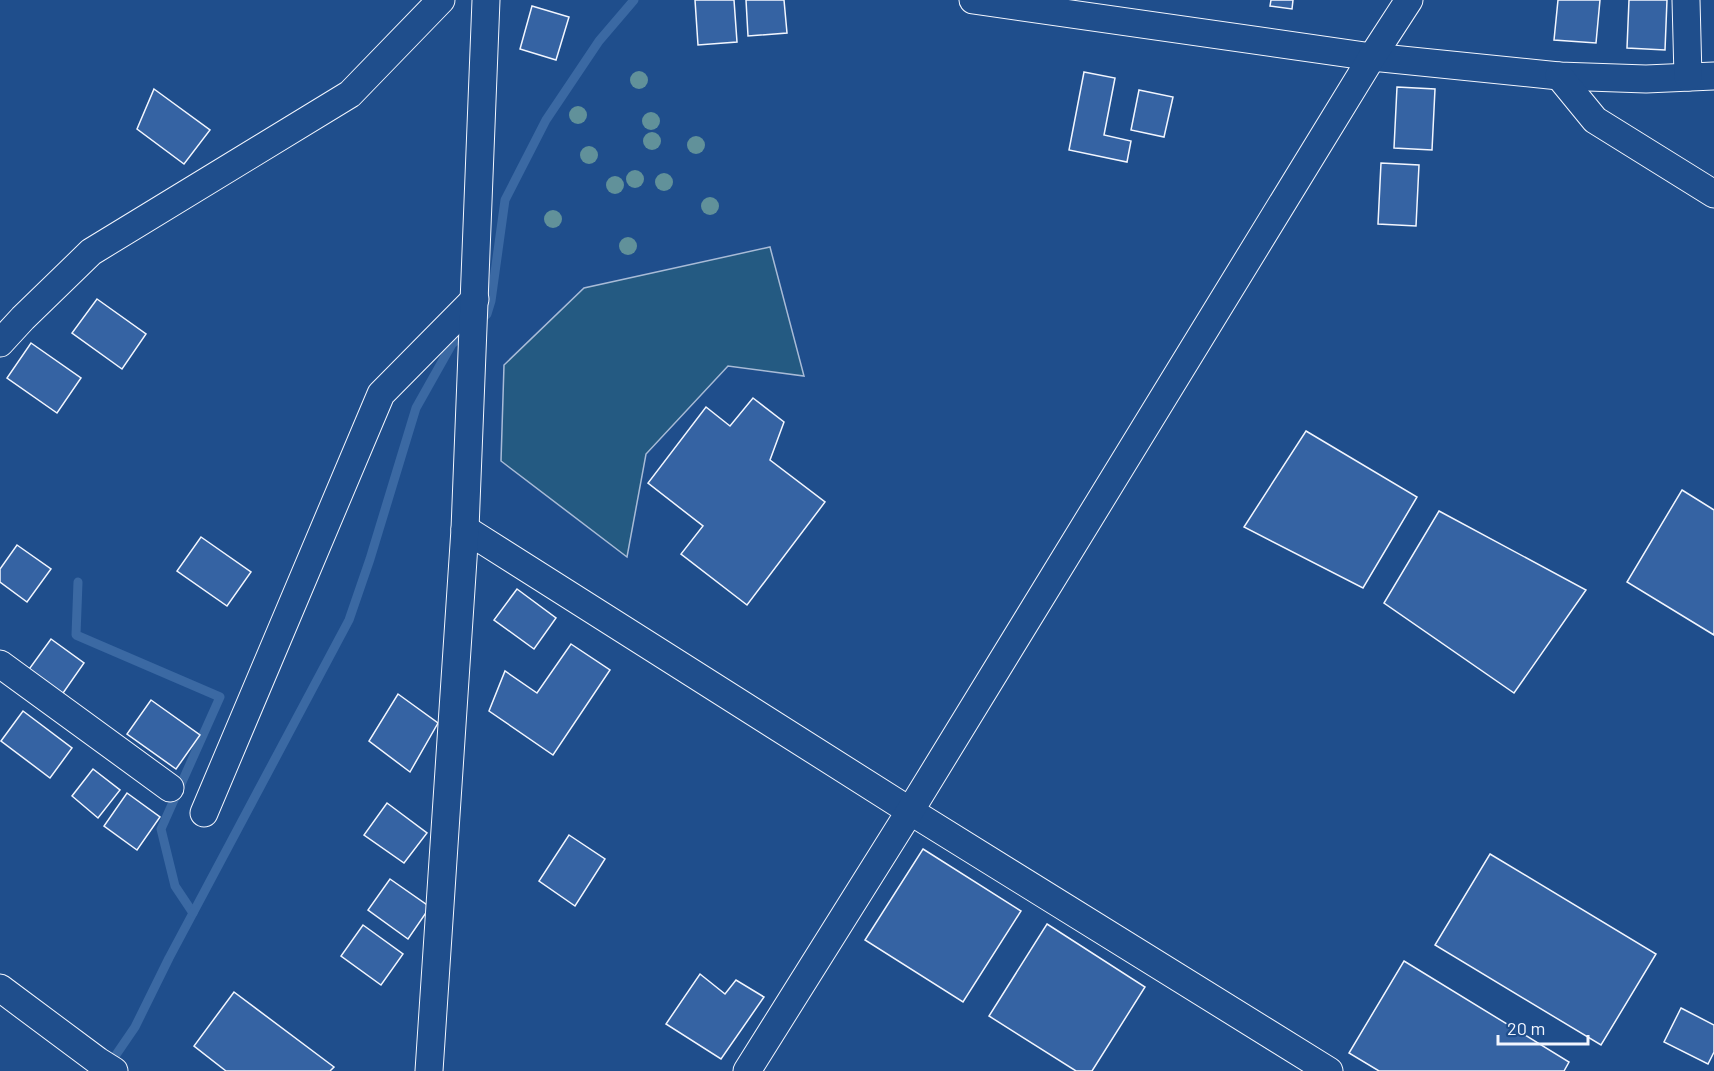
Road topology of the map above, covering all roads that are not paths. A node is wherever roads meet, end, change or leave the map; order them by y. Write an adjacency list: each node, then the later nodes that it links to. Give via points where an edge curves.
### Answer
1 (441, 0): 11 (street, via 350,94 91,252)
2 (486, 0): 10 (street)
3 (973, 0): 6 (street)
4 (1409, 0): 6 (street)
5 (1686, 0): 8 (street)
6 (1372, 57): 7 (street); 15 (street)
7 (1559, 76): 8 (street); 9 (street, via 1594,120)
8 (1701, 77)
9 (1714, 194)
10 (474, 305): 12 (street); 16 (street, via 381,394)
11 (0, 343)
12 (465, 529): 15 (street); 19 (street)
13 (0, 664): 14 (street)
14 (171, 789)
15 (910, 811): 20 (street); 21 (street)
16 (204, 813)
17 (0, 988): 18 (street)
18 (106, 1066)
19 (429, 1071)
20 (747, 1071)
21 (1329, 1071)

